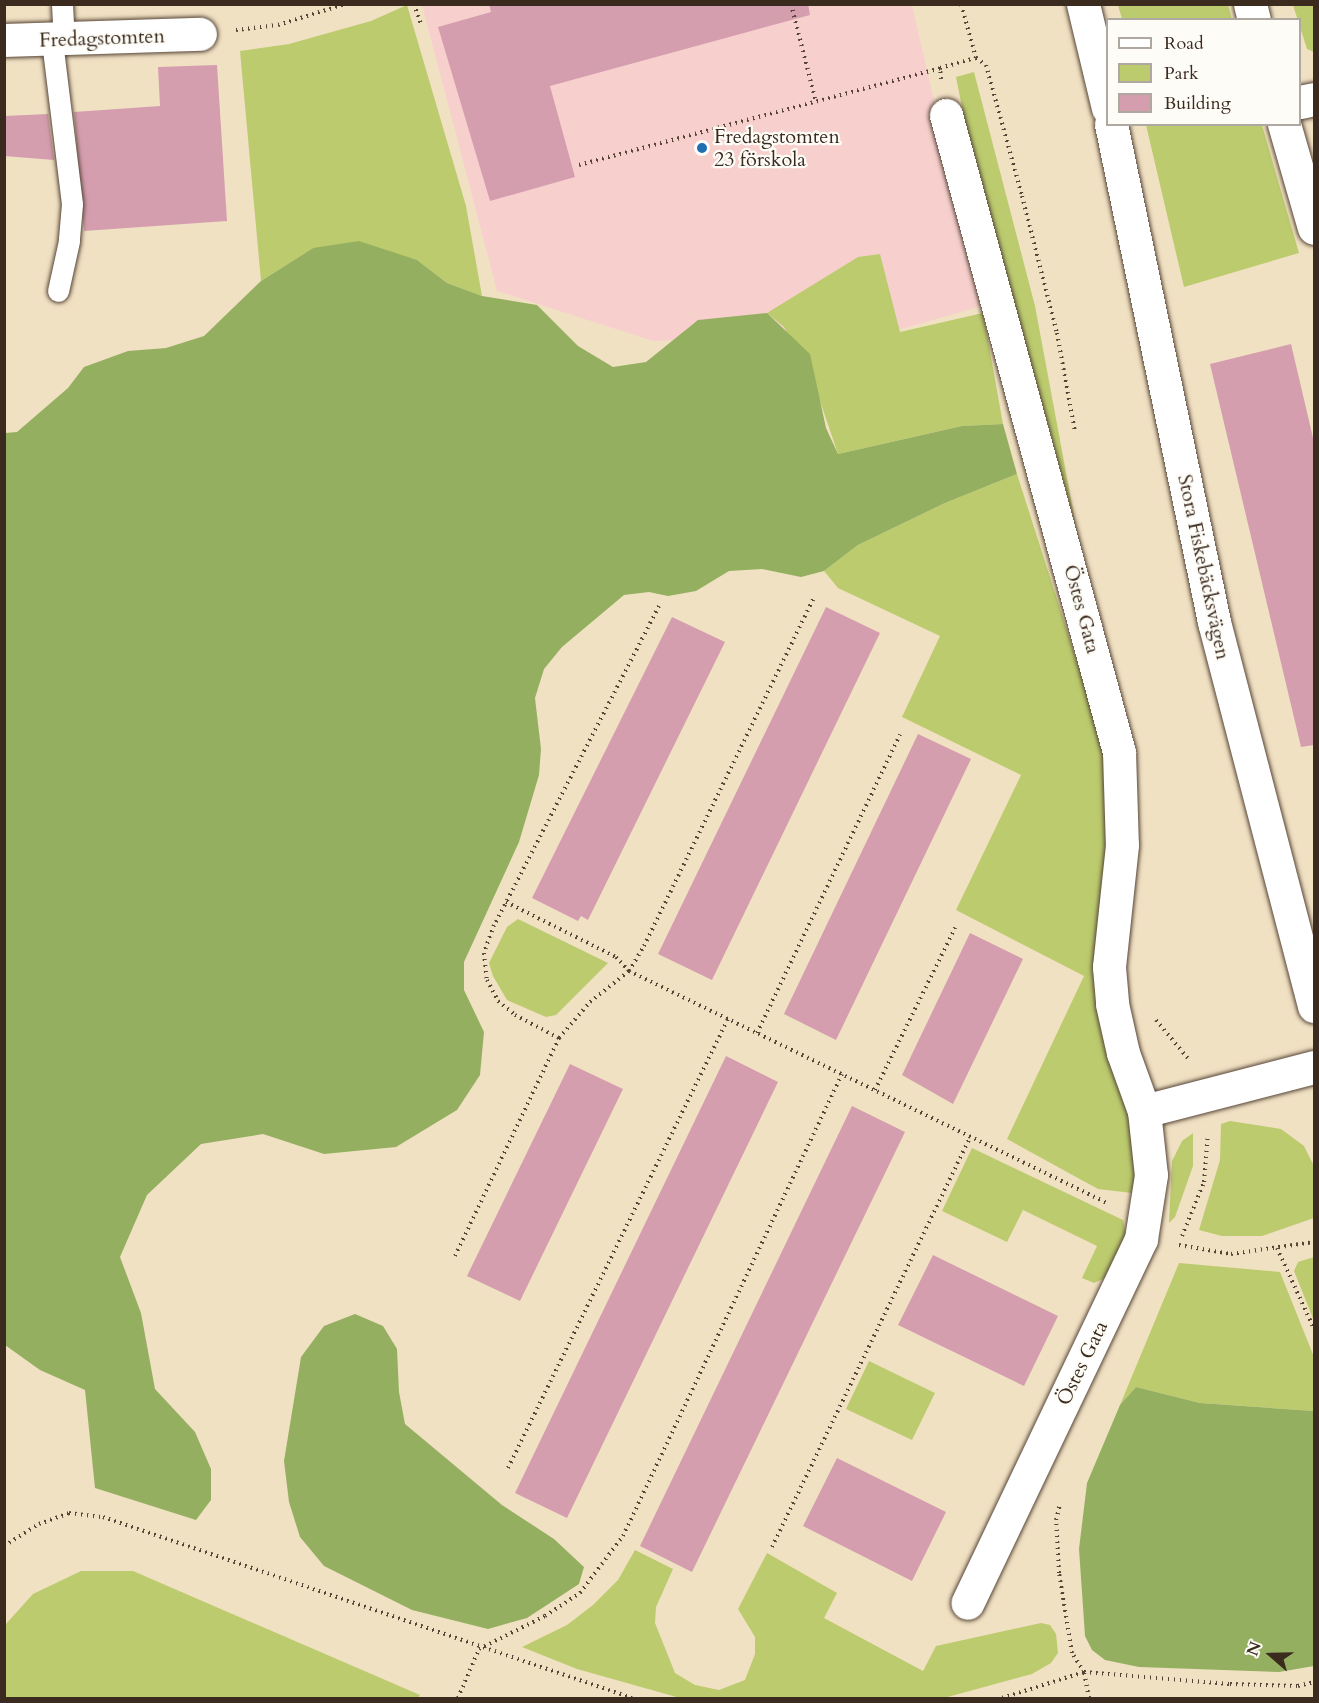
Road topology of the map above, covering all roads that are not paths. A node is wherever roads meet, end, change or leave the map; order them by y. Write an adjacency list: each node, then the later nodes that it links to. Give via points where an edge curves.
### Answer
1 (62, 4): 5 (lane)
2 (1083, 4): 6 (street)
3 (200, 34): 5 (street, Fredagstomten)
4 (4, 40): 5 (street, Fredagstomten)
5 (58, 41): 11 (lane, via 72,204)
6 (1106, 104)
7 (945, 115): 14 (street, Östes Gata, via 1119,752 1122,845 1109,967 1123,1053)
8 (1111, 126): 12 (street, Stora Fiskebäcksvägen, via 1214,622)
9 (1285, 126): 10 (street)
10 (1314, 228)
11 (58, 291)
12 (1314, 1006)
13 (1314, 1067): 14 (street)
14 (1144, 1111): 15 (street, Östes Gata, via 1151,1175 1144,1229)
15 (967, 1603)

